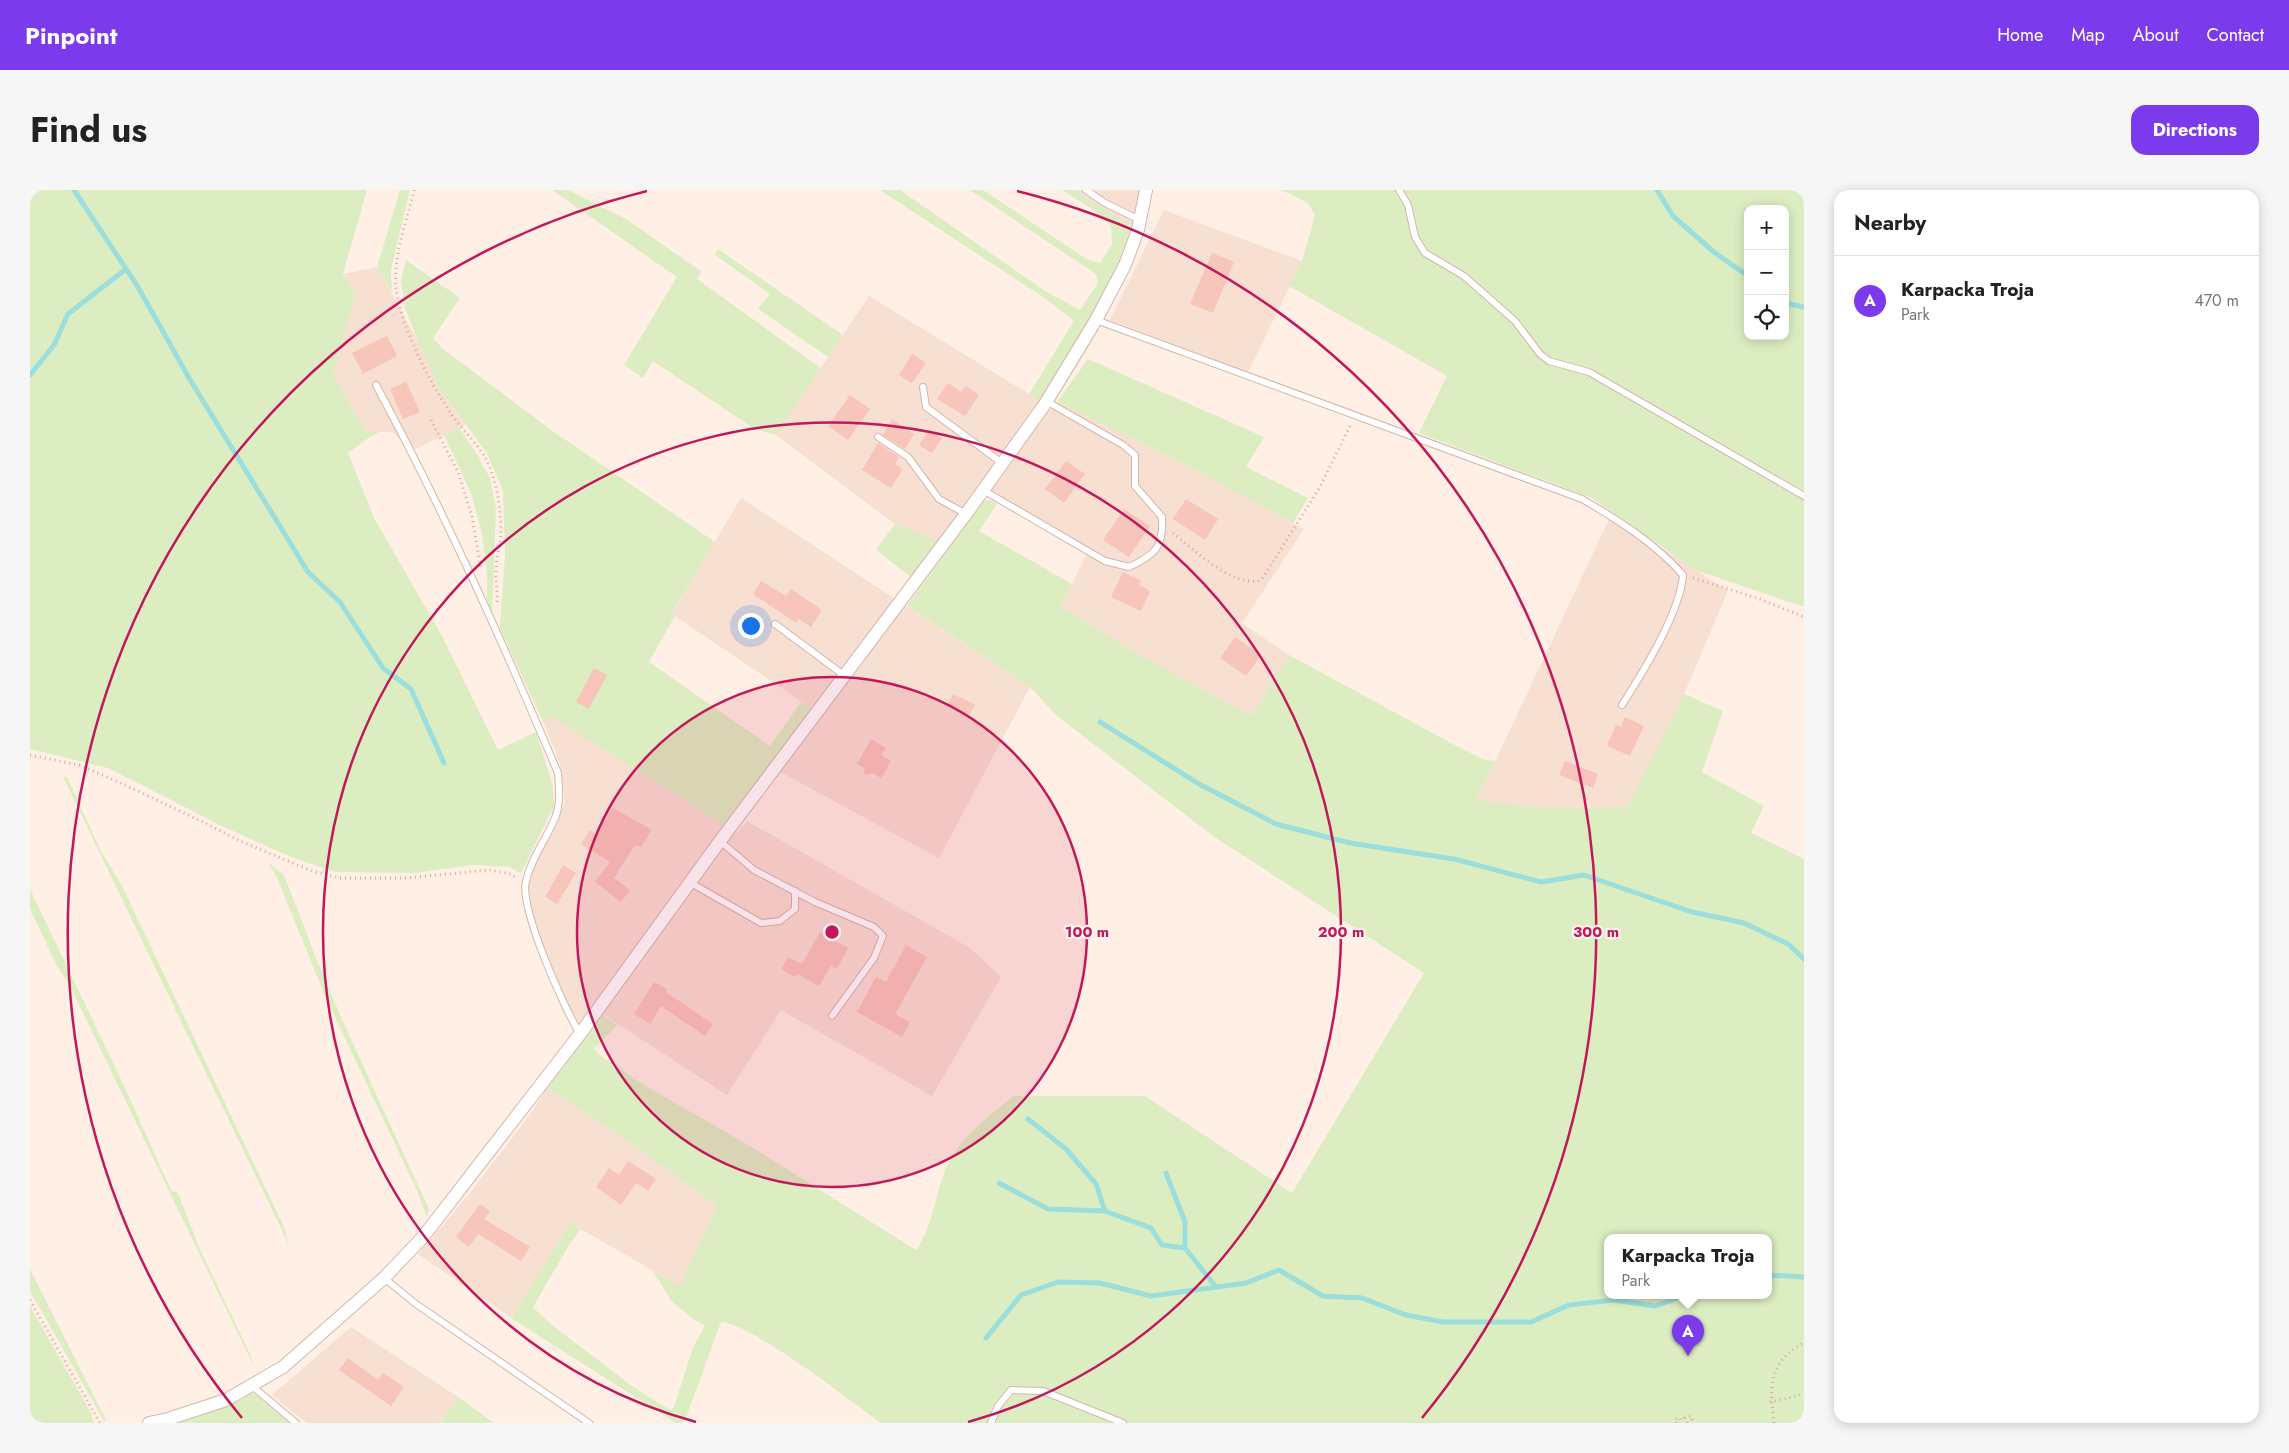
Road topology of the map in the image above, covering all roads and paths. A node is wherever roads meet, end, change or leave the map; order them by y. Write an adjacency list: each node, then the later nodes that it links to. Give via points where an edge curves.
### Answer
1 (414, 190): 21 (path, via 396,261 396,288 407,328 433,386 485,458 493,478 501,535)
2 (1086, 190): 5 (lane)
3 (1146, 190): 5 (street)
4 (1399, 190): 15 (lane, via 1408,205 1414,237 1425,253 1475,285 1515,321 1549,362 1589,372)
5 (1140, 220): 6 (street, via 1125,265)
6 (1096, 320): 9 (street); 10 (lane)
7 (376, 385): 21 (lane, via 406,439)
8 (923, 387): 13 (lane, via 926,406)
9 (1046, 401): 13 (street); 17 (lane, via 1135,455 1136,486 1162,517)
10 (1357, 415): 17 (path, via 1320,488 1262,579 1256,582 1238,579 1217,568); 19 (lane, via 1582,498 1618,520 1671,561)
11 (431, 420): 18 (path, via 458,472 472,517)
12 (878, 437): 16 (lane, via 908,458 939,499)
13 (1002, 463): 14 (street)
14 (984, 490): 16 (street); 17 (lane, via 1105,561 1129,567 1150,557 1162,538)
15 (1804, 496)
16 (966, 514): 23 (street)
17 (1163, 525)
18 (481, 575)
19 (1683, 575): 20 (path, via 1757,598); 24 (lane, via 1681,591 1646,669)
20 (1804, 617)
21 (494, 623): 28 (lane, via 558,773 556,817 532,862)
22 (775, 624): 23 (lane)
23 (845, 676): 26 (street)
24 (1622, 705)
25 (30, 755): 28 (path, via 88,769 240,841 312,871 340,878 368,879 489,870 511,874)
26 (720, 841): 27 (street); 29 (lane, via 754,870)
27 (691, 883): 29 (lane, via 761,924 780,921 795,909); 31 (street)
28 (525, 886): 31 (lane, via 530,919 570,1018)
29 (795, 891): 30 (lane, via 874,927 883,936 874,958)
30 (832, 1016)
31 (580, 1034): 32 (street, via 423,1237)
32 (384, 1278): 35 (street, via 283,1367); 41 (lane, via 416,1304)
33 (30, 1300): 38 (path)
34 (1804, 1343): 37 (path, via 1782,1358 1770,1388)
35 (252, 1386): 39 (street, via 226,1400); 40 (lane)
36 (1804, 1394): 37 (path)
37 (1770, 1402): 48 (path)
38 (100, 1423)
39 (149, 1423)
40 (296, 1423)
41 (589, 1423)
42 (991, 1423): 43 (lane, via 998,1406 1011,1390 1043,1392)
43 (1123, 1423)
44 (1676, 1423): 45 (path, via 1675,1419 1680,1418)
45 (1682, 1423)
46 (1687, 1423): 47 (path, via 1685,1418 1691,1416)
47 (1693, 1423)
48 (1774, 1423)

